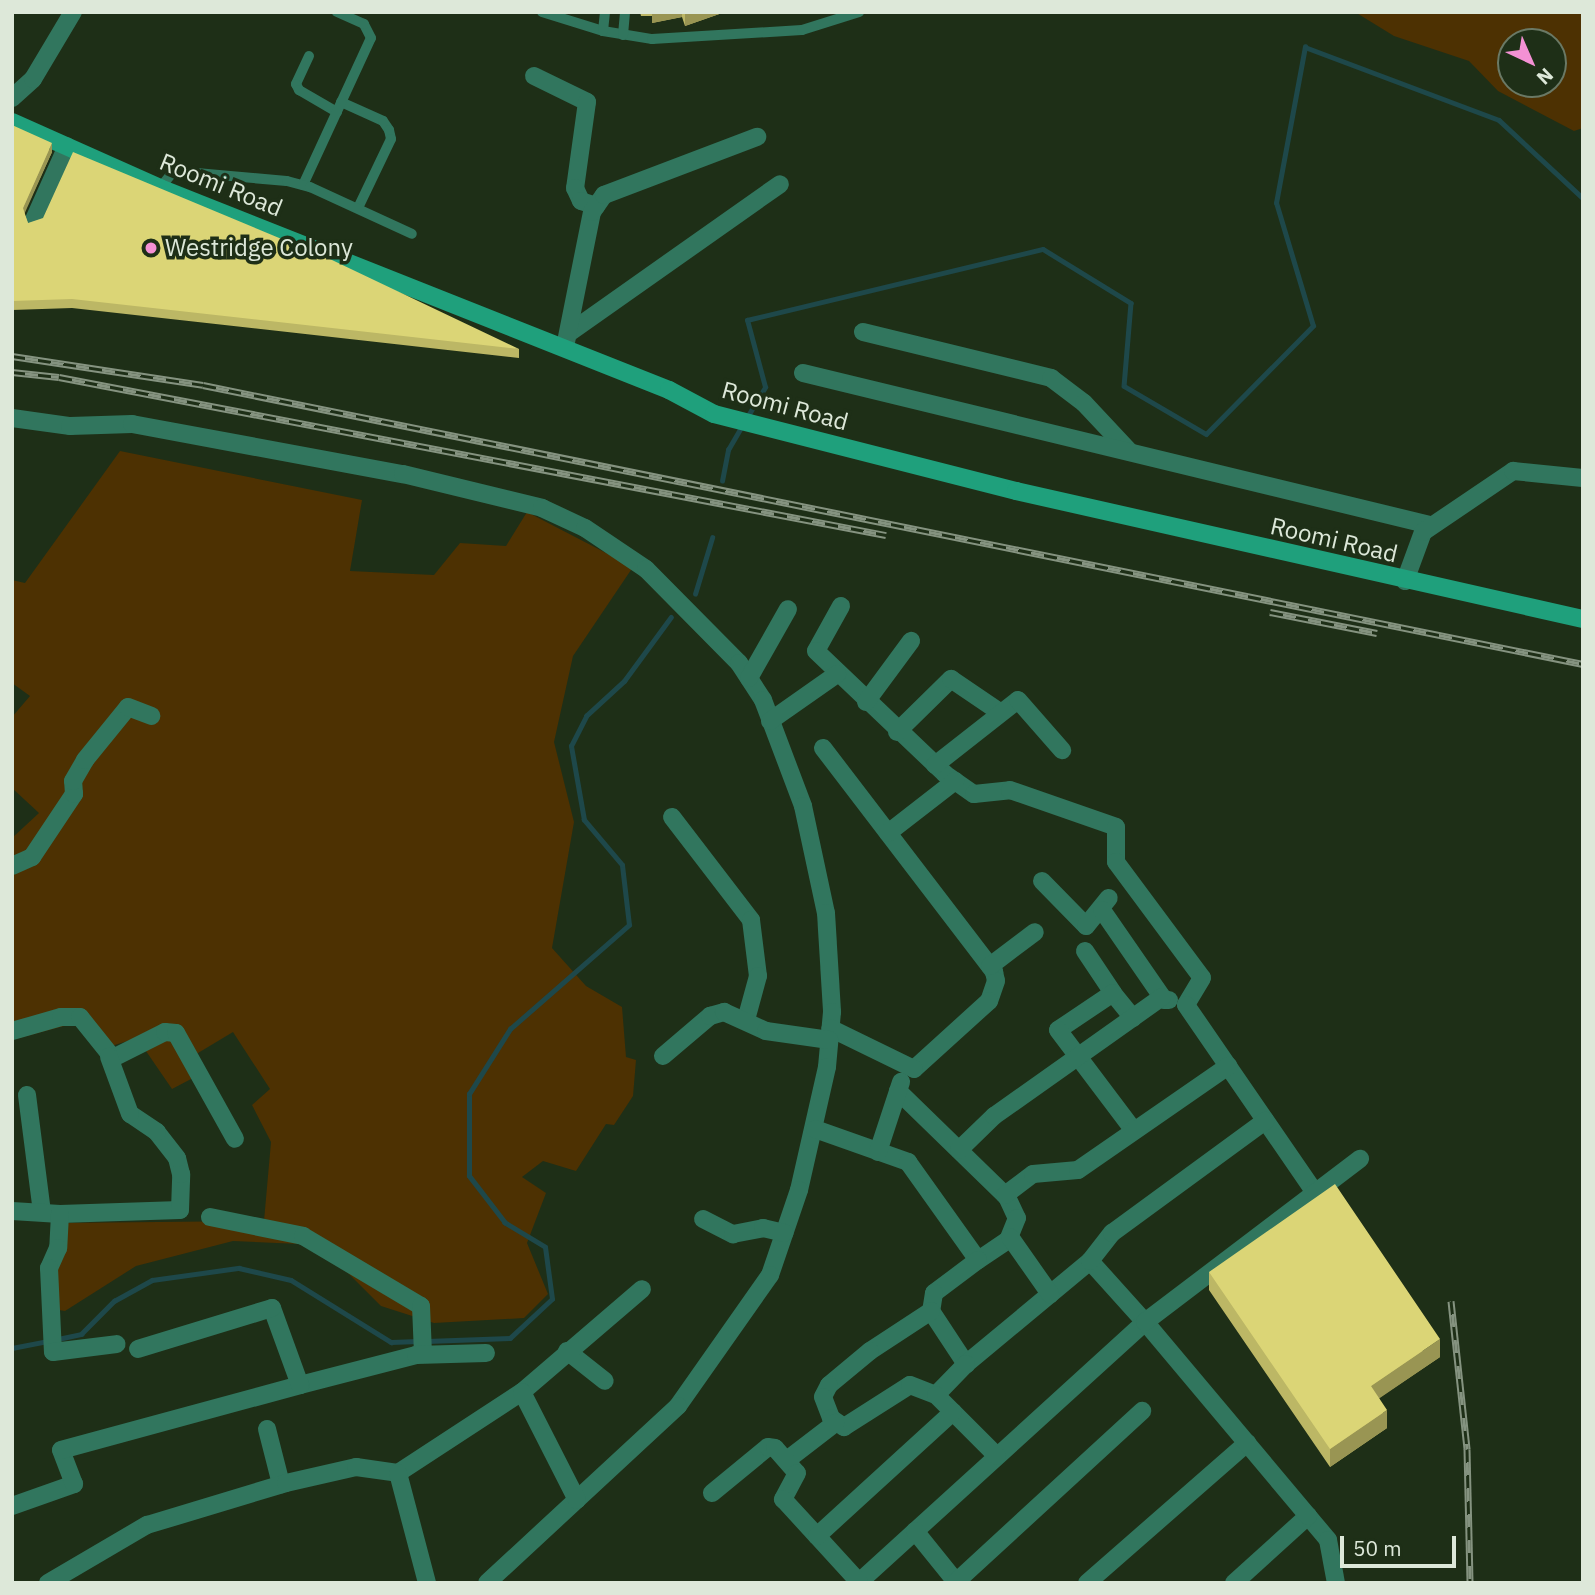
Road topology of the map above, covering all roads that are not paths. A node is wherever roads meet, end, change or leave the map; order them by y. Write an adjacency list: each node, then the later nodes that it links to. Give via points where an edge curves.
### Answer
1 (73, 12): 11 (street, via 33,79)
2 (337, 12): 12 (lane, via 364,23 371,38)
3 (542, 12): 7 (lane)
4 (605, 12): 7 (lane)
5 (625, 12): 8 (lane)
6 (859, 12): 8 (lane, via 802,30 691,38)
7 (603, 31): 8 (lane)
8 (623, 35)
9 (309, 56): 12 (lane, via 296,84 299,90)
10 (534, 76): 19 (street, via 587,102 575,188 581,201)
11 (12, 97)
12 (339, 107): 17 (lane); 20 (lane, via 383,121 391,139)
13 (12, 122): 15 (street, Roomi Road)
14 (757, 137): 19 (street, via 623,184)
15 (67, 146): 18 (street, Roomi Road); 21 (street)
16 (780, 184): 24 (street)
17 (303, 185): 18 (lane, via 174,171); 20 (lane)
18 (160, 188): 24 (street, Roomi Road)
19 (596, 206): 24 (street)
20 (358, 208): 22 (lane)
21 (33, 222)
22 (412, 234)
23 (863, 332): 27 (street, via 1051,378 1084,403)
24 (567, 340): 30 (street, Roomi Road, via 744,422)
25 (803, 373): 27 (street)
26 (12, 418): 36 (street, via 70,426 132,424 403,474 542,508 585,528 646,569 700,620)
27 (1130, 452): 29 (street)
28 (1583, 478): 29 (street, via 1513,471 1479,498)
29 (1430, 525): 30 (street, via 1423,532)
30 (1405, 581): 33 (street, Roomi Road)
31 (841, 606): 35 (street, via 816,651)
32 (788, 610): 36 (street)
33 (1583, 619)
34 (911, 641): 37 (street)
35 (837, 674): 37 (street); 40 (street)
36 (749, 678): 40 (street)
37 (866, 702): 41 (street)
38 (998, 711): 41 (street, via 951,678); 43 (street, via 1018,700); 44 (street)
39 (151, 716): 48 (street, via 128,707 85,760 74,781 74,794 32,857)
40 (770, 721): 59 (street, via 803,806 826,913)
41 (897, 732): 44 (street)
42 (823, 748): 47 (street)
43 (1062, 750)
44 (935, 765): 45 (street)
45 (955, 781): 47 (street); 55 (street, via 974,794 1010,790 1116,827 1116,862 1202,978)
46 (672, 817): 57 (street, via 751,920 758,976)
47 (888, 833): 52 (street)
48 (12, 866)
49 (1042, 881): 54 (street, via 1086,926 1105,904)
50 (1035, 932): 52 (street)
51 (1085, 951): 53 (street)
52 (990, 966): 64 (street, via 996,981 989,1001 923,1064)
53 (1113, 993): 56 (street); 62 (street, via 1058,1030)
54 (1162, 997): 55 (street); 56 (street)
55 (1186, 999): 63 (street, via 1186,1006)
56 (1133, 1018): 62 (street)
57 (746, 1020): 59 (street, via 766,1031); 60 (street, via 724,1012 710,1016)
58 (12, 1031): 61 (street, via 61,1017 80,1017)
59 (830, 1034): 64 (street); 68 (street)
60 (663, 1056)
61 (109, 1057): 70 (street, via 165,1032 176,1033); 77 (street, via 130,1114 157,1132 177,1158 180,1210)
62 (1079, 1057): 69 (street); 71 (street, via 993,1116)
63 (1228, 1066): 67 (street); 69 (street)
64 (906, 1069): 65 (street)
65 (898, 1091): 71 (street); 72 (street)
66 (26, 1095): 77 (street)
67 (1265, 1121): 74 (street); 83 (street, via 1112,1233)
68 (815, 1129): 72 (street); 80 (street)
69 (1134, 1132): 75 (street, via 1078,1170 1033,1174)
70 (236, 1139)
71 (959, 1150): 75 (street)
72 (878, 1152): 82 (street, via 908,1162)
73 (1360, 1159): 74 (street)
74 (1315, 1193): 87 (street)
75 (1005, 1195): 81 (street, via 1017,1218)
76 (12, 1211): 77 (street)
77 (51, 1213): 88 (street, via 58,1248 49,1268 51,1346 57,1353)
78 (210, 1217): 91 (street, via 303,1236 421,1306)
79 (704, 1219): 80 (street, via 733,1234 763,1228)
80 (784, 1233): 108 (street, via 769,1275 748,1312 678,1406)
81 (1010, 1237): 82 (street); 85 (street)
82 (978, 1260): 86 (street, via 934,1293)
83 (1090, 1261): 85 (street); 87 (street)
84 (642, 1289): 90 (street)
85 (1050, 1294): 93 (street)
86 (931, 1311): 93 (street); 100 (street, via 829,1384 822,1397)
87 (1145, 1322): 102 (street); 103 (street)
88 (117, 1344)
89 (138, 1349): 95 (street, via 272,1308)
90 (567, 1351): 94 (street); 96 (street)
91 (423, 1353): 92 (street); 95 (street)
92 (486, 1353)
93 (966, 1364): 97 (street)
94 (605, 1381)
95 (300, 1385): 109 (street, via 61,1450 74,1484)
96 (522, 1392): 105 (street); 108 (street)
97 (936, 1395): 99 (street); 100 (street, via 909,1385 856,1422 844,1427)
98 (1142, 1410): 114 (street)
99 (953, 1412): 103 (street); 112 (street)
100 (835, 1423): 104 (street)
101 (267, 1429): 106 (street)
102 (1247, 1443): 110 (street); 118 (street)
103 (997, 1456): 111 (street)
104 (787, 1460): 107 (street, via 768,1447); 112 (street, via 797,1473 783,1499)
105 (398, 1473): 106 (street, via 356,1468); 116 (street)
106 (281, 1484): 115 (street, via 147,1525)
107 (712, 1493)
108 (577, 1500): 117 (street)
109 (12, 1506)
110 (1308, 1516): 119 (street); 120 (street, via 1328,1540)
111 (915, 1531): 113 (street); 114 (street)
112 (817, 1536): 113 (street)
113 (859, 1582)
114 (957, 1582)
115 (48, 1583)
116 (427, 1583)
117 (487, 1583)
118 (1087, 1583)
119 (1234, 1583)
120 (1336, 1583)

